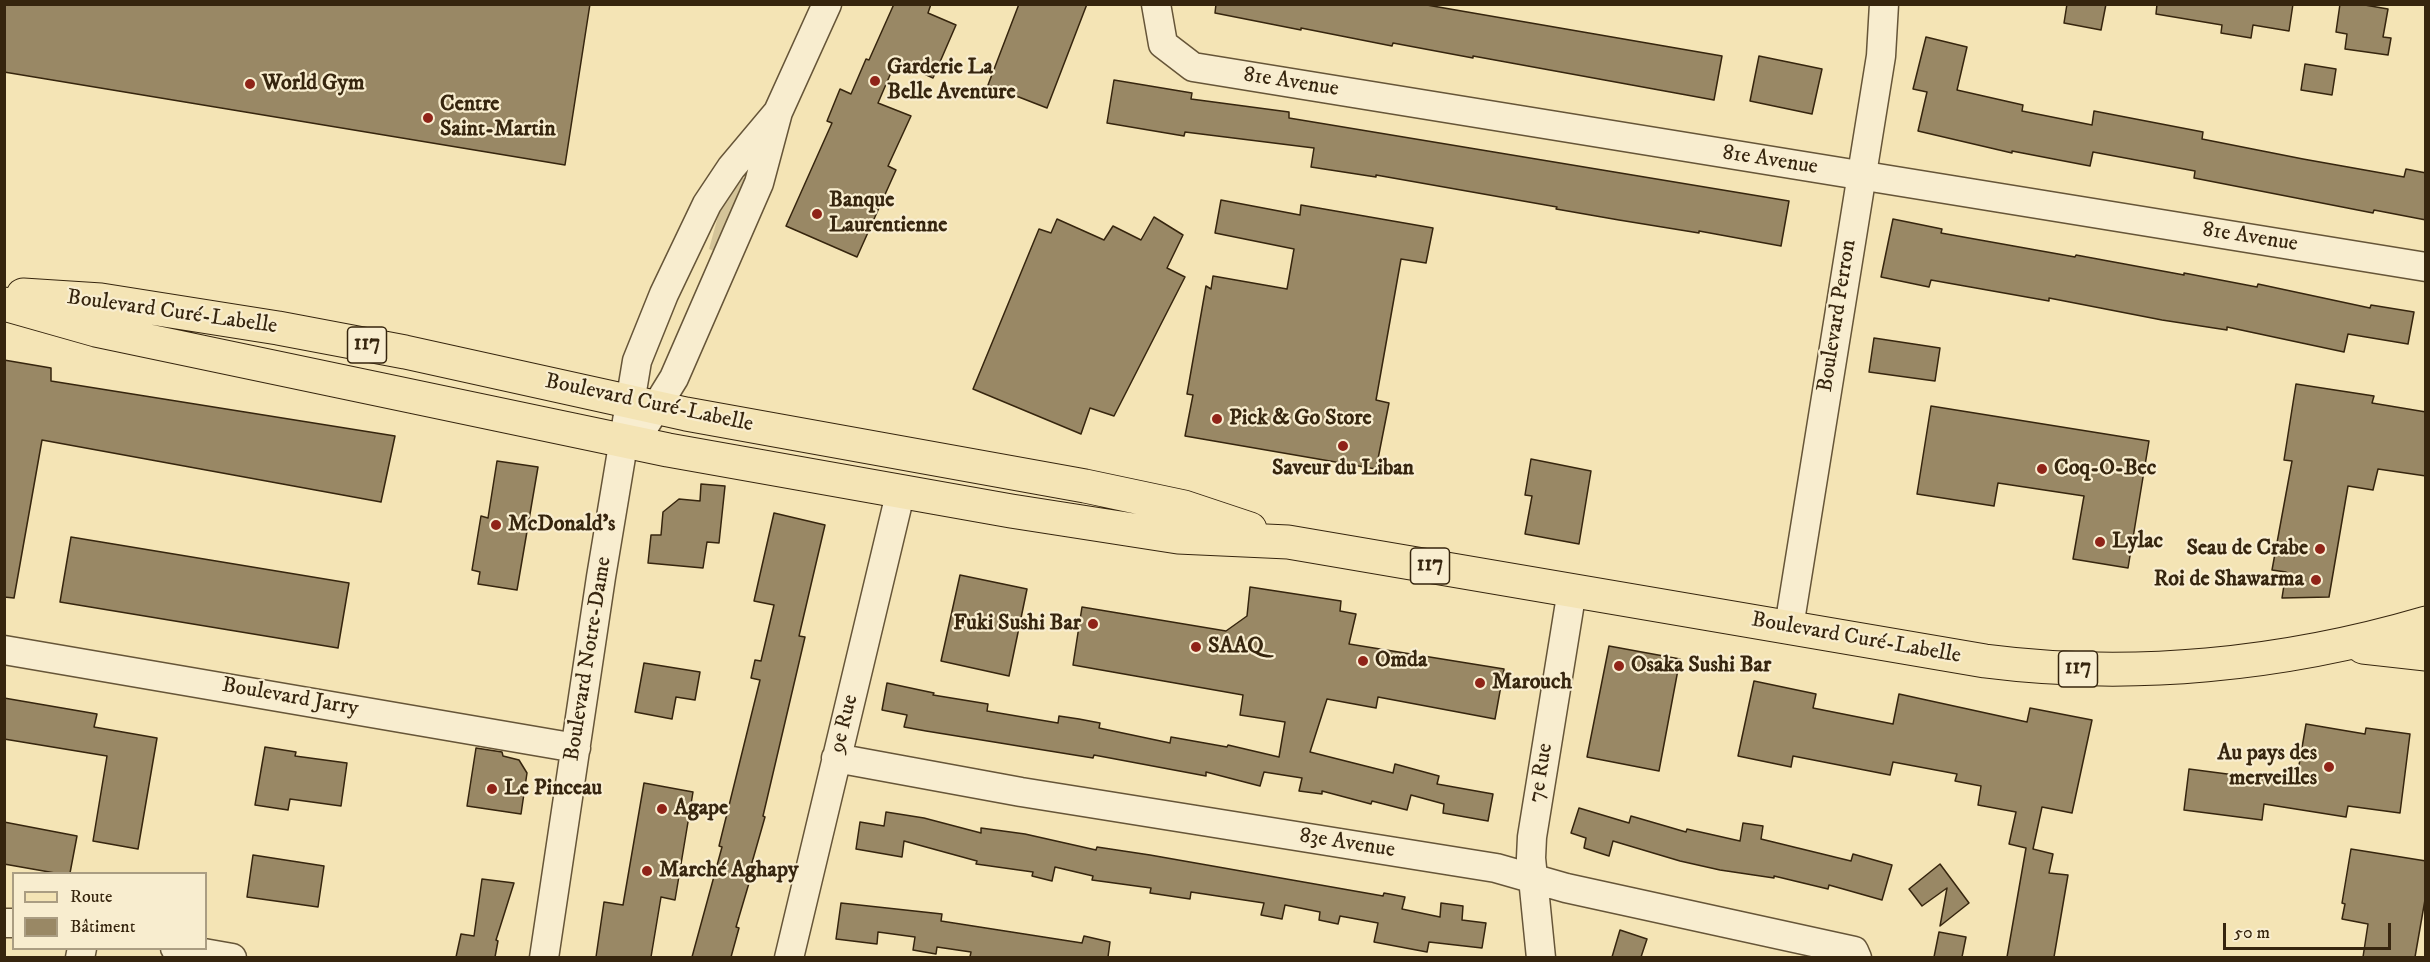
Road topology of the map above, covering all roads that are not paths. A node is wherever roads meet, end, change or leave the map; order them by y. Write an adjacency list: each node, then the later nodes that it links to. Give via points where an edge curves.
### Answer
1 (827, 4): 4 (street, Boulevard Notre-Dame)
2 (1156, 4): 5 (street, 81e Avenue, via 1163,44 1193,67)
3 (1884, 4): 5 (street, Boulevard Perron, via 1881,56)
4 (778, 112): 9 (street, Boulevard Notre-Dame, via 759,183 674,378); 9 (street, Boulevard Notre-Dame, via 731,168 697,223 637,361)
5 (1861, 176): 6 (street, 81e Avenue); 15 (street, Boulevard Perron)
6 (2426, 267)
7 (4, 294): 9 (main road, Boulevard Curé-Labelle / 117, via 101,300 278,328)
8 (4, 304): 10 (main road, Boulevard Curé-Labelle / 117, via 96,330 384,389)
9 (643, 405): 10 (street, Boulevard Notre-Dame); 12 (main road, Boulevard Curé-Labelle / 117, via 1184,507)
10 (626, 451): 11 (main road, Boulevard Curé-Labelle / 117); 19 (street, Boulevard Notre-Dame)
11 (901, 490): 12 (main road, Boulevard Curé-Labelle / 117, via 1178,537); 20 (street, 9e Rue)
12 (1288, 542): 13 (main road, Boulevard Curé-Labelle / 117)
13 (1572, 590): 15 (main road, Boulevard Curé-Labelle / 117); 21 (street, 7e Rue, via 1532,837)
14 (2426, 623): 16 (main road, Boulevard Curé-Labelle / 117)
15 (1788, 627): 16 (main road, Boulevard Curé-Labelle / 117, via 1976,660 2066,669 2174,668)
16 (2340, 644): 18 (main road)
17 (4, 650): 19 (street, Boulevard Jarry)
18 (2426, 654)
19 (576, 748): 25 (street, Boulevard Notre-Dame)
20 (836, 758): 21 (street, 83e Avenue, via 1032,794 1496,868); 26 (street, 9e Rue)
21 (1533, 878): 23 (street, 83e Avenue); 27 (street, 7e Rue)
22 (188, 950): 24 (street)
23 (1856, 954)
24 (232, 957)
25 (544, 957)
26 (789, 957)
27 (1541, 957)

